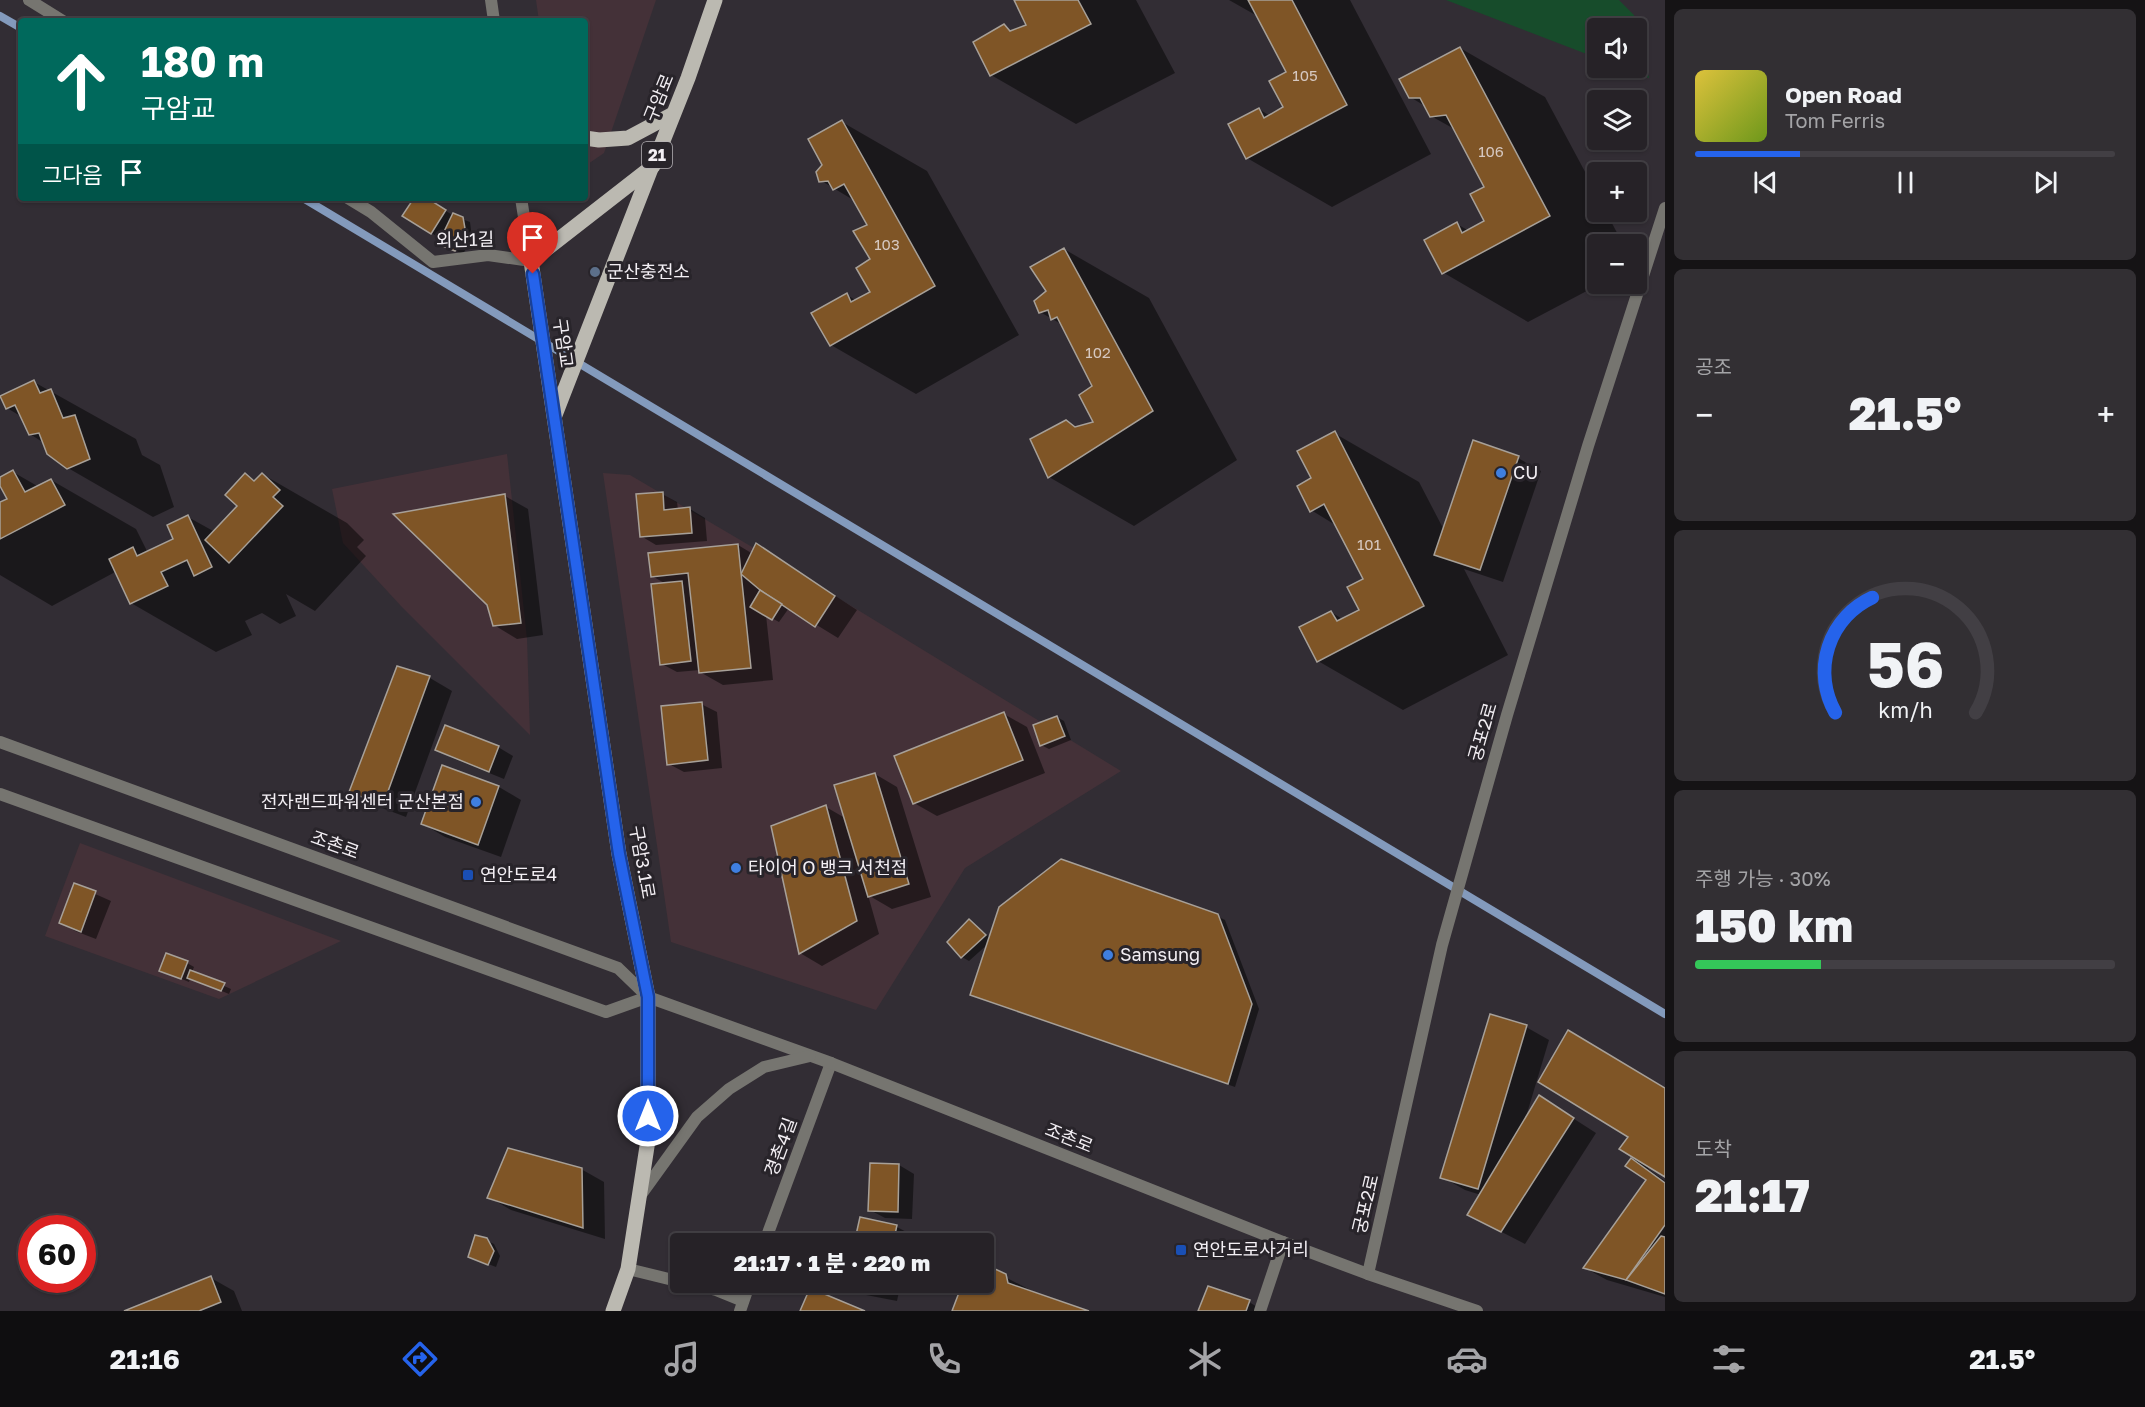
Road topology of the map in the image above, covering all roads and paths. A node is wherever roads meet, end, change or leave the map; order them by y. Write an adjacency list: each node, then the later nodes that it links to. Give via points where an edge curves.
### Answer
1 (29, 0): 4 (street)
2 (491, 0): 5 (street)
3 (715, 0): 6 (main road, 구암로 / 21)
4 (58, 18)
5 (494, 18)
6 (673, 114): 7 (main road, via 628,138); 8 (main road, 구암로 / 21)
7 (588, 138)
8 (653, 166): 12 (main road, 21); 13 (main road, 구암로)
9 (353, 201): 12 (street, 외산1길, via 433,262 488,255)
10 (521, 201): 12 (street)
11 (1665, 208): 23 (street, 궁포2로, via 1588,446 1442,945)
12 (532, 267): 13 (main road, 구암교)
13 (554, 418): 16 (main road, 구암3.1로, via 619,854)
14 (0, 742): 16 (street, 조촌로, via 618,968)
15 (0, 794): 16 (street, via 606,1012)
16 (648, 997): 17 (street, 조촌로); 19 (main road, 구암3.1로, via 648,1140)
17 (811, 1055): 18 (street, 조촌로); 19 (street, via 764,1067 729,1089 697,1118)
18 (831, 1062): 20 (street, 경촌4길); 21 (street, 조촌로)
19 (639, 1197): 22 (main road, 구암3.1로)
20 (768, 1233)
21 (1283, 1242): 23 (street, 조촌로); 28 (street)
22 (628, 1269): 24 (street); 27 (main road, 구암3.1로)
23 (1368, 1274): 29 (street, 조촌로)
24 (670, 1279)
25 (721, 1293): 26 (street)
26 (741, 1306)
27 (613, 1311)
28 (1260, 1311)
29 (1478, 1311)

